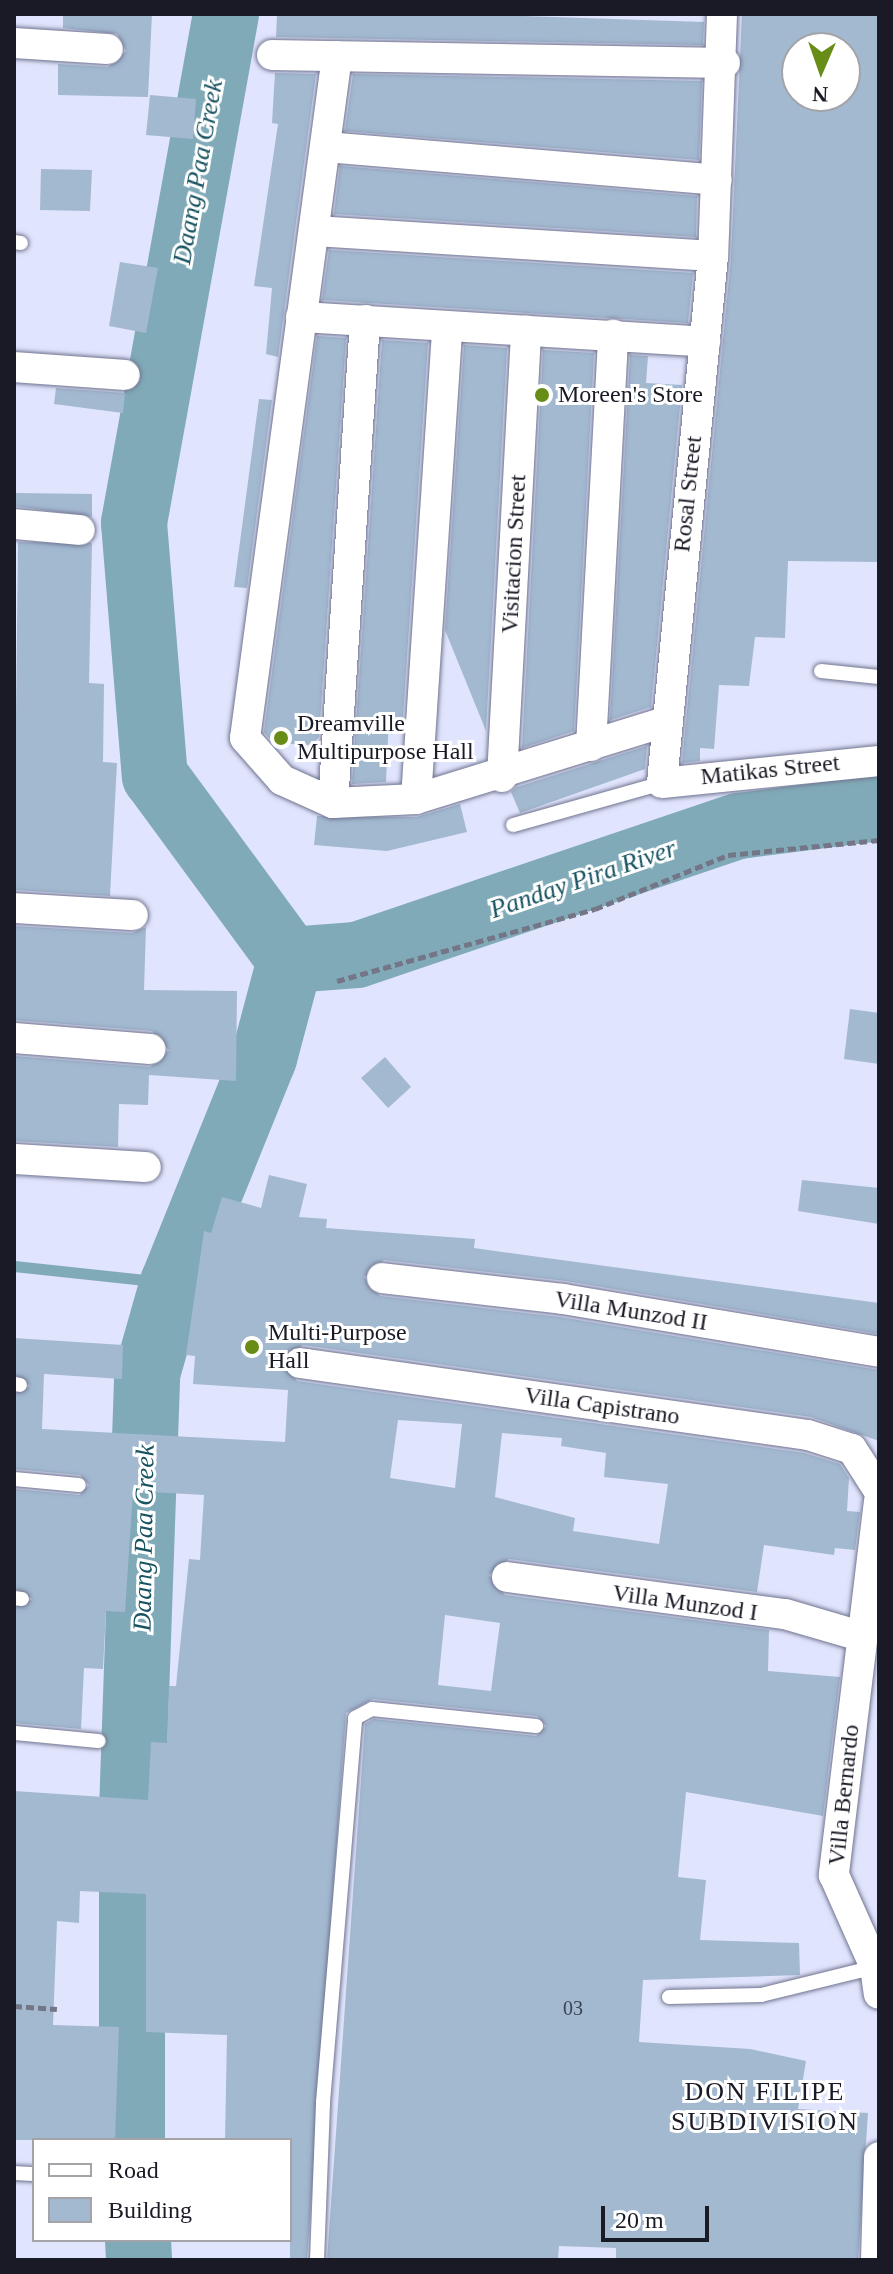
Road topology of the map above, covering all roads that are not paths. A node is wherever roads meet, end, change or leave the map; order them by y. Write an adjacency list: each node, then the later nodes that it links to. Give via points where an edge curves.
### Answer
1 (722, 14): 6 (street, Rosal Street)
2 (14, 43): 3 (street)
3 (108, 49)
4 (272, 55): 5 (street)
5 (337, 56): 6 (street); 7 (street)
6 (725, 63): 8 (street, Rosal Street)
7 (326, 147): 8 (street); 9 (street)
8 (717, 180): 10 (street, Rosal Street)
9 (315, 231): 10 (street); 11 (street)
10 (713, 256): 16 (street, Rosal Street)
11 (301, 317): 12 (street); 29 (street, via 245,738 282,780)
12 (365, 320): 13 (street); 29 (street)
13 (447, 327): 14 (street); 28 (street)
14 (526, 331): 15 (street); 26 (street, Visitacion Street)
15 (613, 335): 16 (street); 24 (street)
16 (705, 342): 23 (street, Rosal Street)
17 (14, 367): 18 (street)
18 (125, 375)
19 (14, 524): 20 (street)
20 (80, 530)
21 (821, 671): 22 (lane)
22 (879, 677)
23 (662, 723): 24 (street); 27 (street, Rosal Street)
24 (591, 746): 26 (street)
25 (879, 761): 27 (street, Matikas Street)
26 (502, 777): 28 (street)
27 (662, 783): 30 (lane)
28 (416, 799): 29 (street)
29 (333, 803)
30 (513, 825)
31 (14, 908): 32 (street)
32 (133, 915)
33 (14, 1038): 34 (street)
34 (151, 1049)
35 (14, 1159): 36 (street)
36 (146, 1167)
37 (382, 1278): 38 (street, Villa Munzod II, via 563,1299)
38 (879, 1352)
39 (300, 1363): 42 (street, Villa Capistrano, via 808,1435 852,1449)
40 (14, 1479): 41 (lane)
41 (79, 1485)
42 (879, 1491)
43 (879, 1501): 45 (street)
44 (507, 1577): 45 (street, Villa Munzod I, via 785,1614)
45 (860, 1636): 49 (street, Villa Bernardo, via 834,1875)
46 (536, 1726): 52 (lane, via 372,1709 355,1718 323,2102)
47 (14, 1733): 48 (lane)
48 (99, 1741)
49 (877, 1980): 50 (lane, via 761,1995)
50 (669, 1997)
51 (879, 2157): 53 (street)
52 (317, 2260)
53 (876, 2260)

